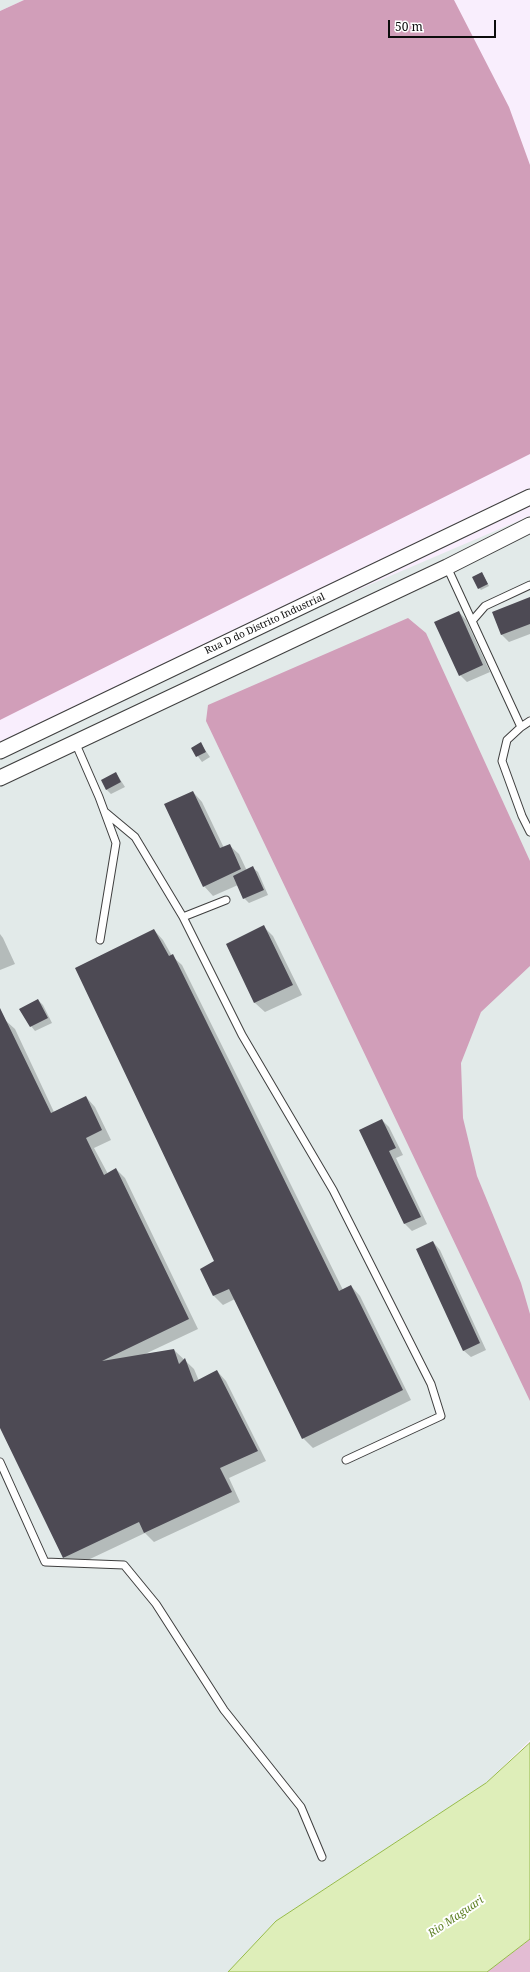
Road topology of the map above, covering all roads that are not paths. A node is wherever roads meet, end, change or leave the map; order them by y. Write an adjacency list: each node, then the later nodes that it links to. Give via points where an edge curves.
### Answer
1 (530, 497): 9 (street, Rua D do Distrito Industrial)
2 (530, 525): 3 (street)
3 (446, 567): 5 (lane); 8 (street)
4 (530, 585): 5 (lane, via 485,606)
5 (472, 621): 7 (lane)
6 (530, 721): 7 (lane)
7 (520, 727): 12 (lane, via 507,740 502,761)
8 (75, 742): 10 (street); 11 (lane)
9 (0, 751)
10 (0, 778)
11 (105, 812): 14 (lane, via 135,837); 15 (lane, via 116,843)
12 (530, 832)
13 (226, 900): 14 (lane)
14 (183, 917): 16 (lane, via 242,1035 333,1190 431,1384 441,1416)
15 (100, 940)
16 (346, 1460)
17 (0, 1462): 18 (lane, via 45,1562 124,1565 156,1604 224,1710 301,1807)
18 (322, 1857)

